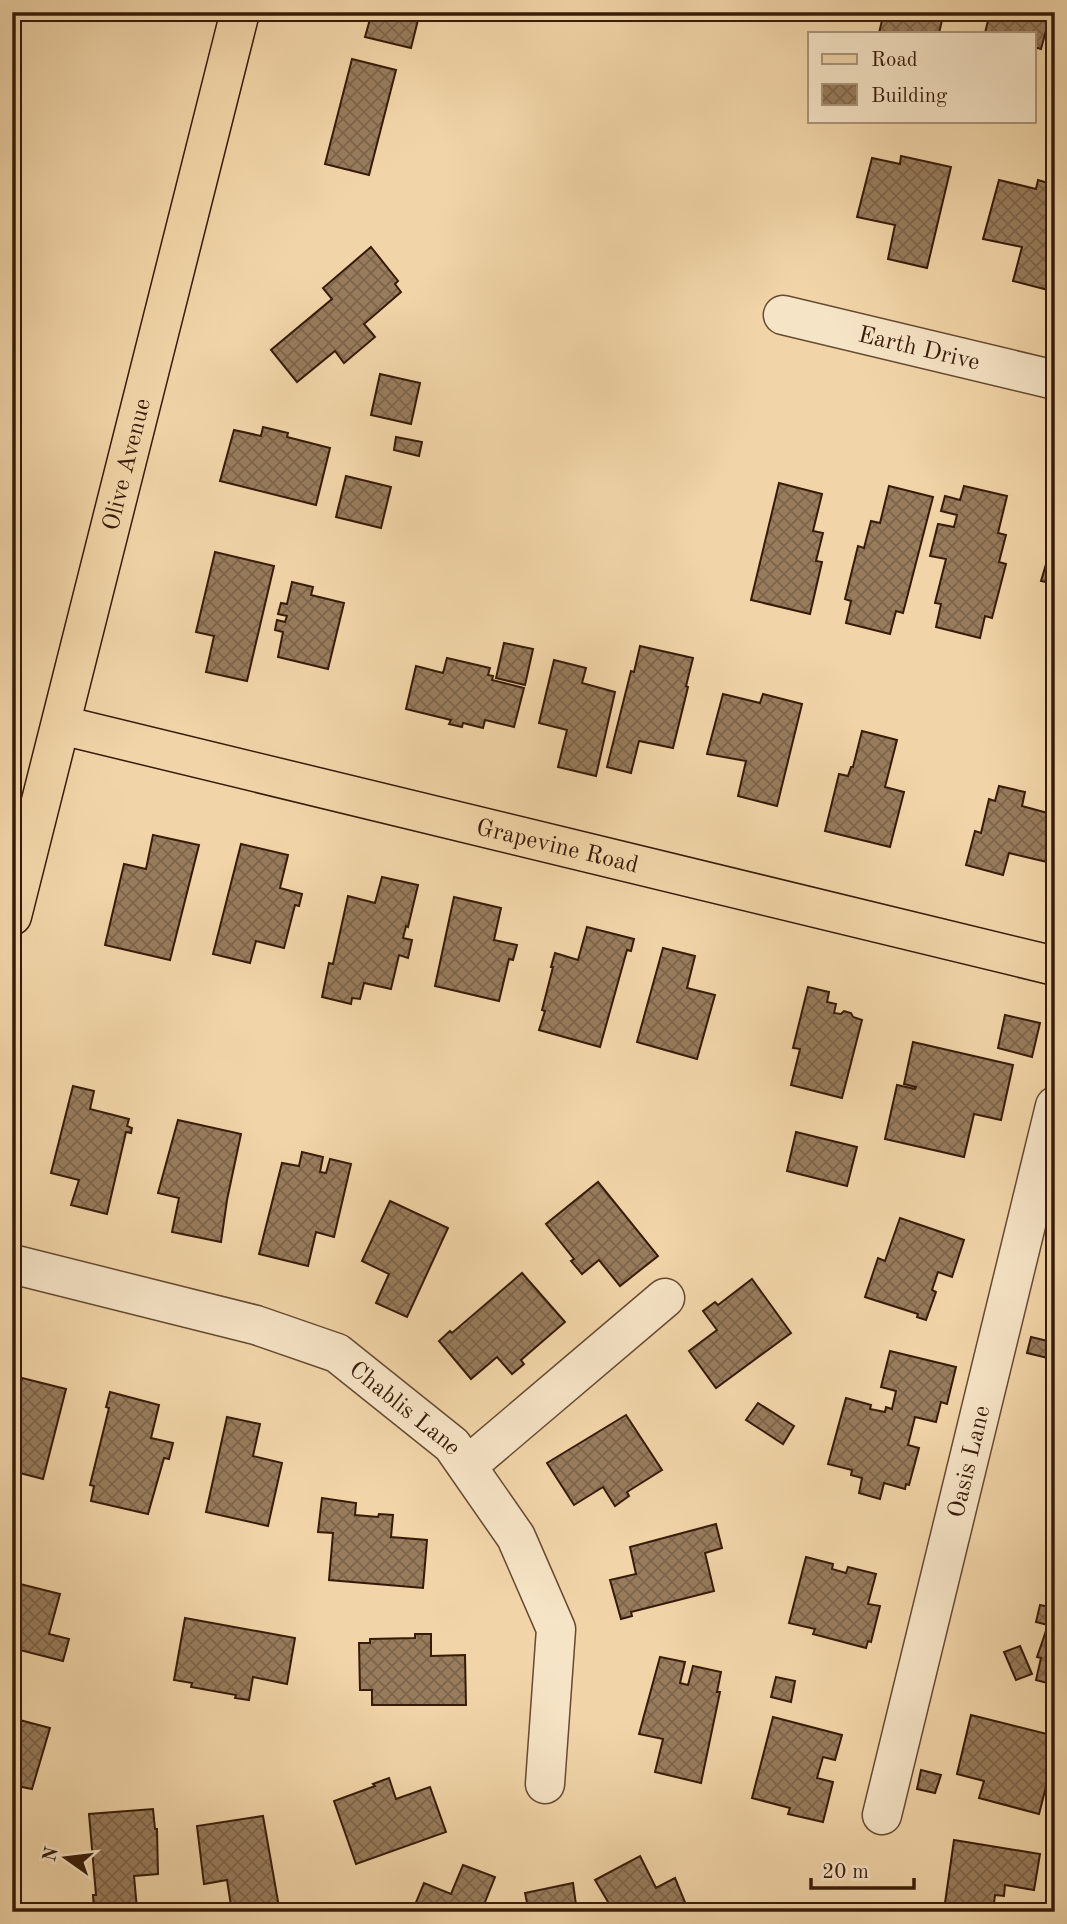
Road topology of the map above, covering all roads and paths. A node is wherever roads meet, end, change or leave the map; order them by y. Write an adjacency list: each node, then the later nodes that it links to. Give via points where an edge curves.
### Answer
1 (240, 12): 4 (main road, Olive Avenue)
2 (783, 315): 3 (street, Earth Drive)
3 (1055, 380)
4 (61, 725): 5 (main road, Olive Avenue); 6 (main road, Grapevine Road)
5 (12, 916)
6 (1055, 967)
7 (1055, 1106): 12 (street, Oasis Lane)
8 (12, 1264): 10 (street, Chablis Lane, via 256,1325 337,1353 452,1445)
9 (665, 1298): 10 (street)
10 (467, 1466): 11 (street, Chablis Lane, via 516,1536 556,1629)
11 (545, 1784)
12 (883, 1815)

